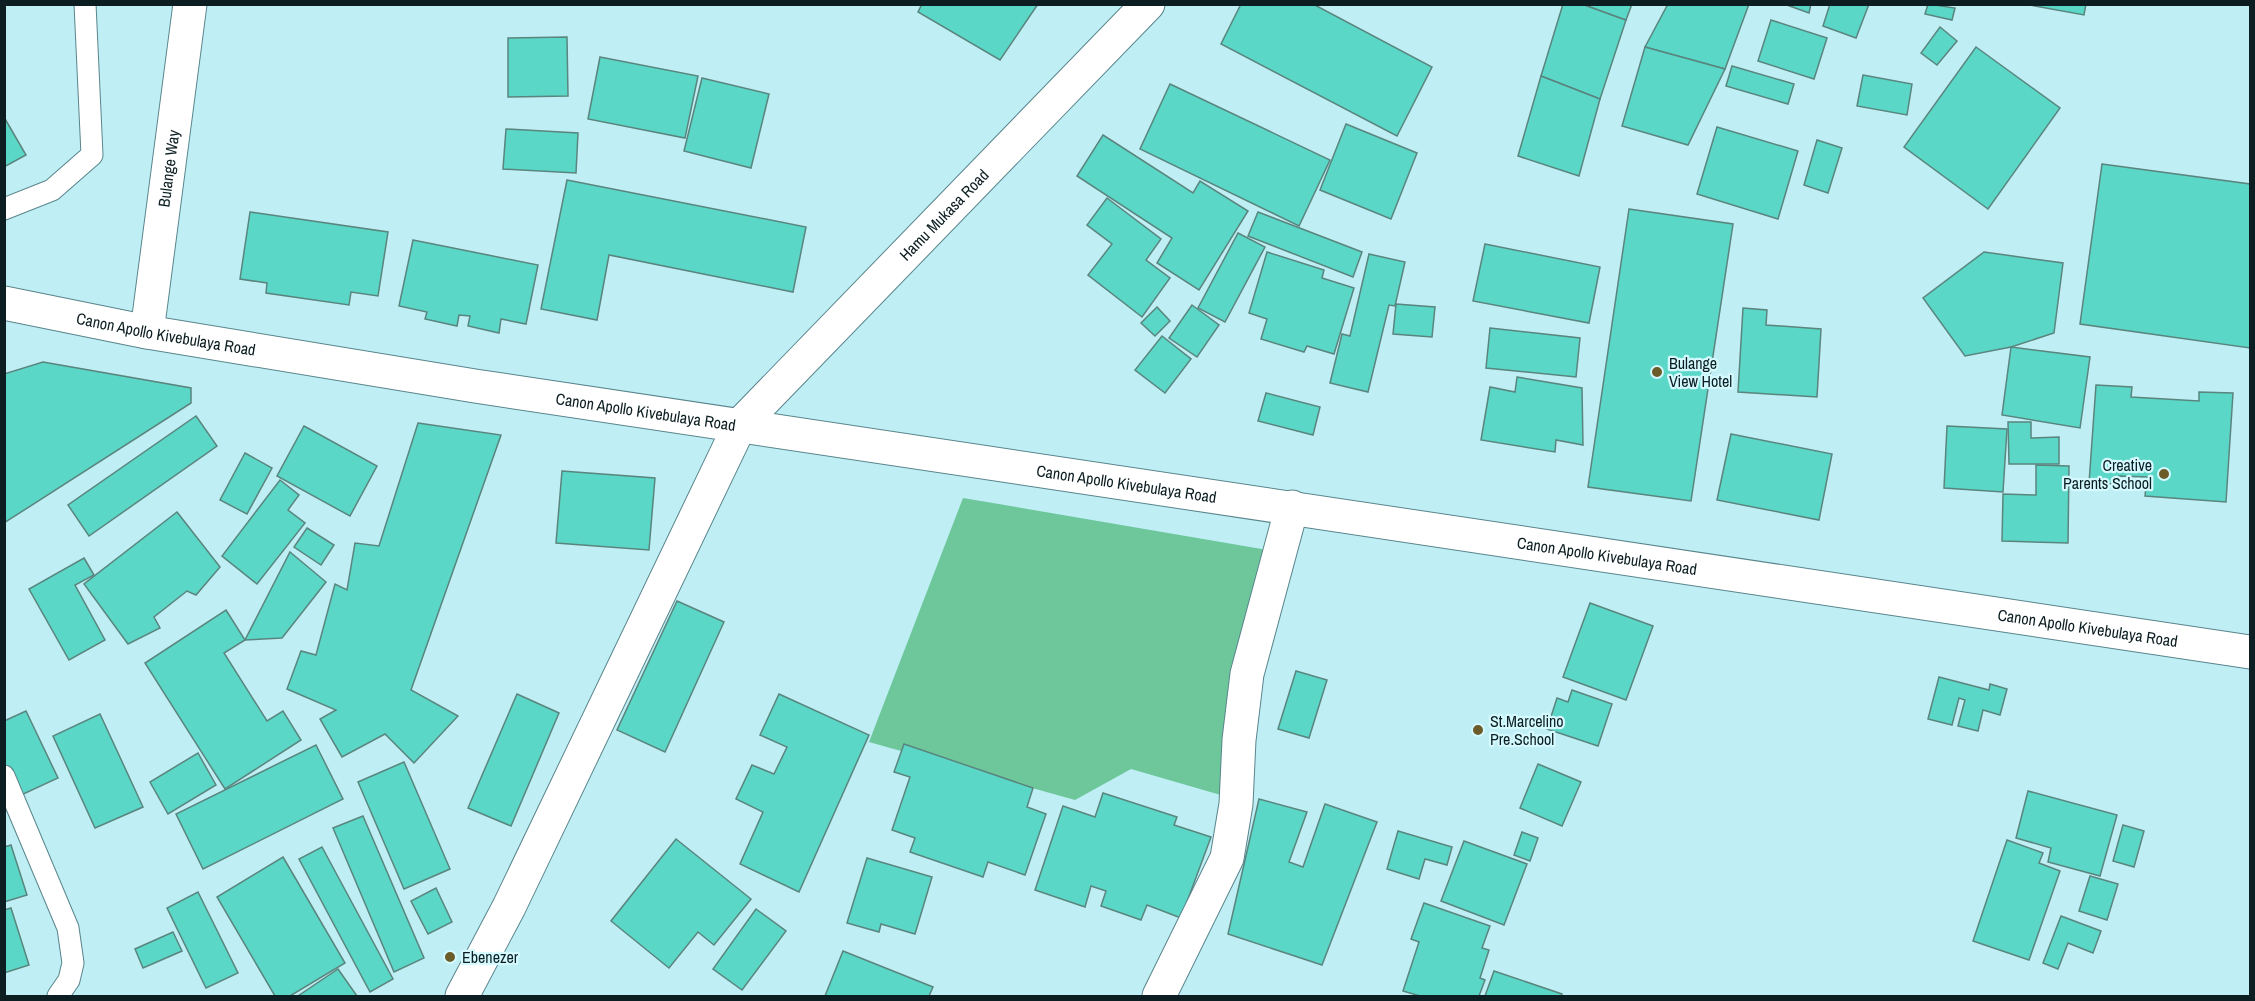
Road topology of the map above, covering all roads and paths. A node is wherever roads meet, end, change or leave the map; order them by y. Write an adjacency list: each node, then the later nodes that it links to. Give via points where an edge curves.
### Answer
1 (85, 4): 4 (lane, via 92,155 52,190)
2 (190, 4): 6 (main road, Bulange Way)
3 (1148, 4): 7 (main road, Hamu Mukasa Road)
4 (4, 208)
5 (4, 303): 6 (main road, Canon Apollo Kivebulaya Road)
6 (147, 332): 7 (main road, Canon Apollo Kivebulaya Road)
7 (740, 425): 8 (main road, Canon Apollo Kivebulaya Road); 12 (main road, Hamu Mukasa Road, via 509,907)
8 (1292, 507): 9 (main road, Canon Apollo Kivebulaya Road); 13 (main road, via 1247,674 1236,804 1227,858)
9 (2250, 652)
10 (4, 776): 11 (lane, via 68,928 73,963 69,980)
11 (58, 996)
12 (462, 996)
13 (1159, 996)

